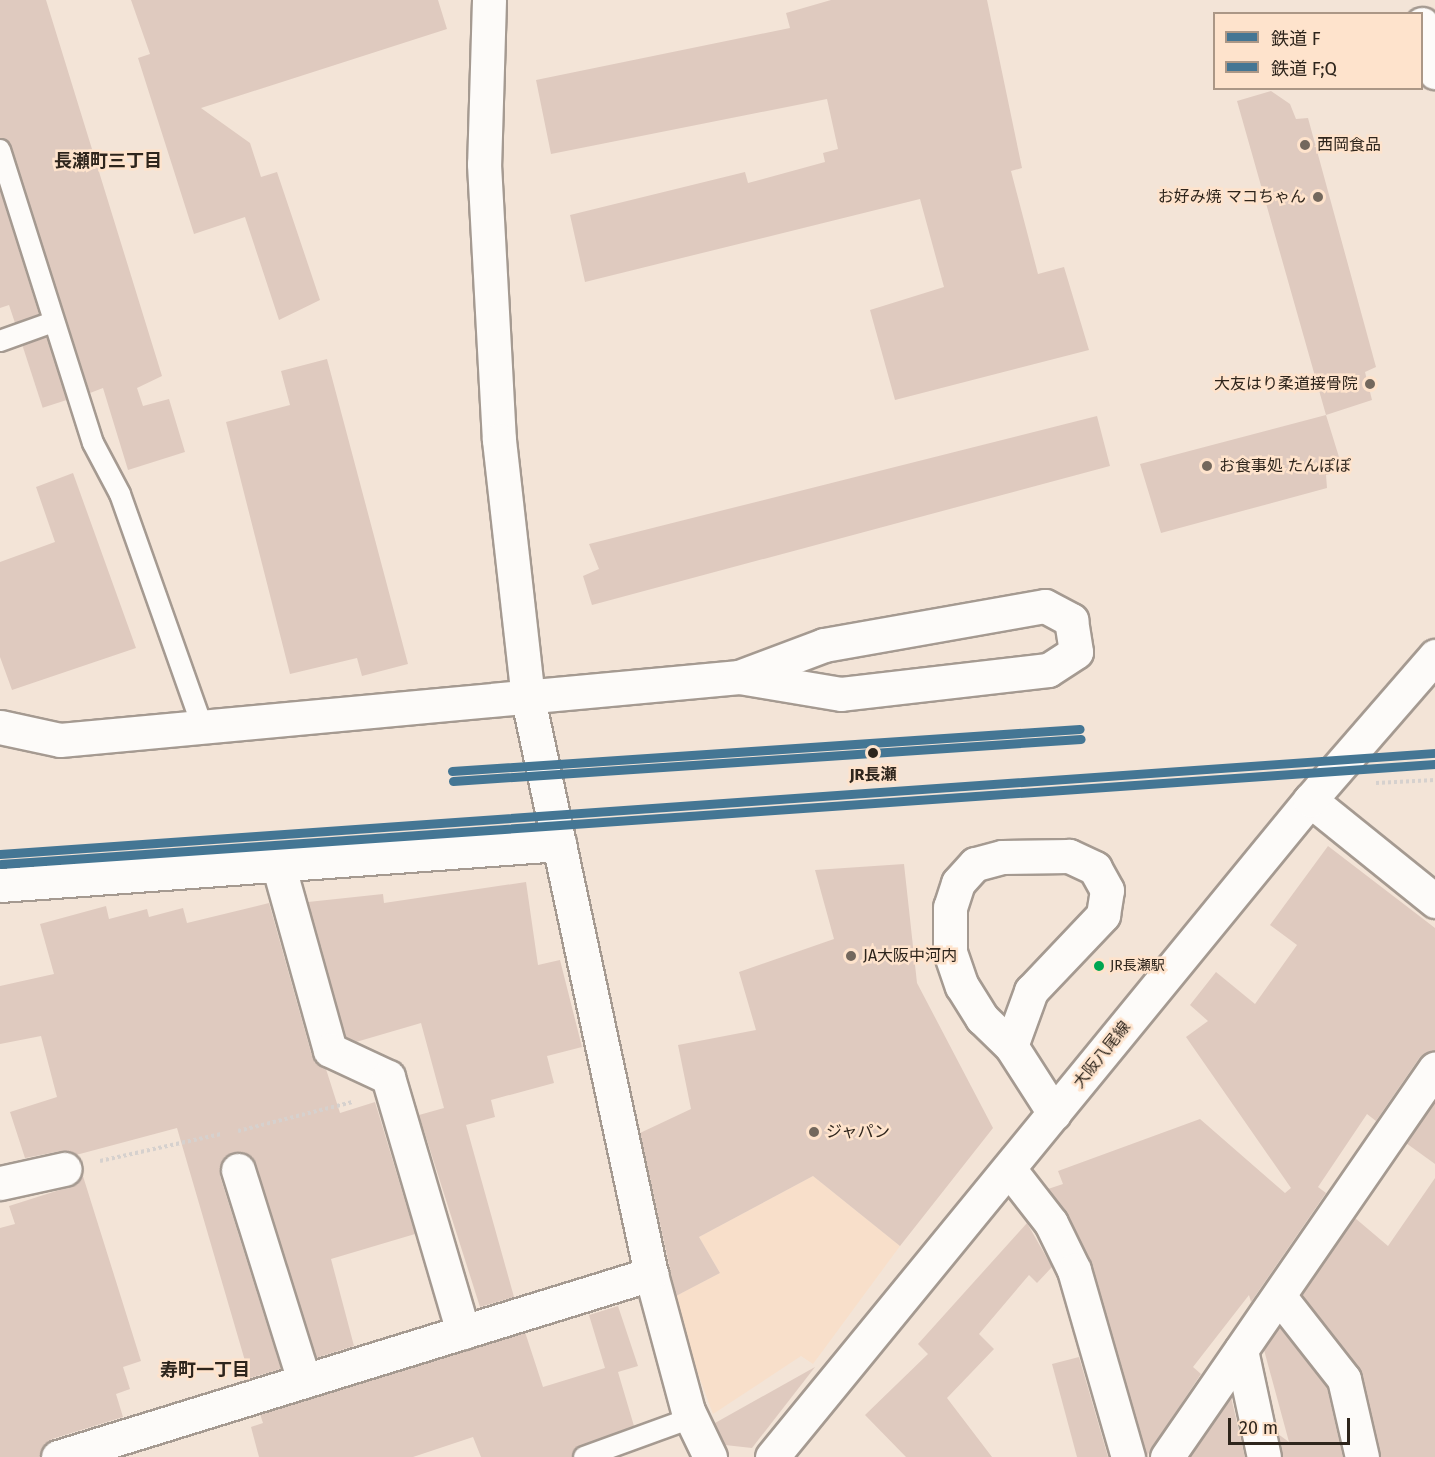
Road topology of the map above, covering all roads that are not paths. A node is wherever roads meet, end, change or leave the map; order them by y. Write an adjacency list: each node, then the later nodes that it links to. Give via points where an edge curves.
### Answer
1 (489, 0): 10 (street, via 484,164 499,440)
2 (1423, 28): 3 (street)
3 (1435, 72)
4 (0, 150): 5 (lane)
5 (53, 322): 6 (lane); 11 (lane, via 93,443 120,494)
6 (0, 341)
7 (1435, 656): 9 (street, 大阪八尾線)
8 (739, 677): 8 (street, via 824,645 1045,606 1071,620 1076,652 1048,670 841,694); 10 (street)
9 (1423, 683): 13 (street, 大阪八尾線)
10 (528, 699): 11 (street); 14 (street)
11 (202, 725): 12 (street, via 60,740)
12 (0, 727)
13 (1310, 800): 17 (street); 20 (street, 大阪八尾線)
14 (560, 844): 15 (street); 25 (street)
15 (278, 864): 16 (street); 27 (street, via 330,1050 388,1077)
16 (0, 885)
17 (1435, 901)
18 (1011, 1046): 18 (street, via 982,1018 962,986 950,952 950,907 958,883 975,864 1002,857 1069,856 1095,868 1107,890 1103,915 1031,991); 20 (street)
19 (1435, 1068): 26 (street)
20 (1054, 1113): 22 (street, 大阪八尾線)
21 (64, 1169): 24 (street)
22 (1010, 1169): 34 (street, 大阪八尾線); 35 (street, via 1051,1223 1074,1270)
23 (238, 1170): 29 (street)
24 (0, 1183)
25 (651, 1274): 27 (street); 30 (street)
26 (1279, 1296): 28 (street); 38 (street, via 1344,1379)
27 (463, 1332): 29 (street)
28 (1241, 1350): 36 (street); 37 (street)
29 (304, 1381): 31 (street)
30 (691, 1418): 32 (lane); 33 (street)
31 (58, 1457)
32 (584, 1457)
33 (710, 1457)
34 (772, 1457)
35 (1128, 1457)
36 (1167, 1457)
37 (1264, 1457)
38 (1362, 1457)

